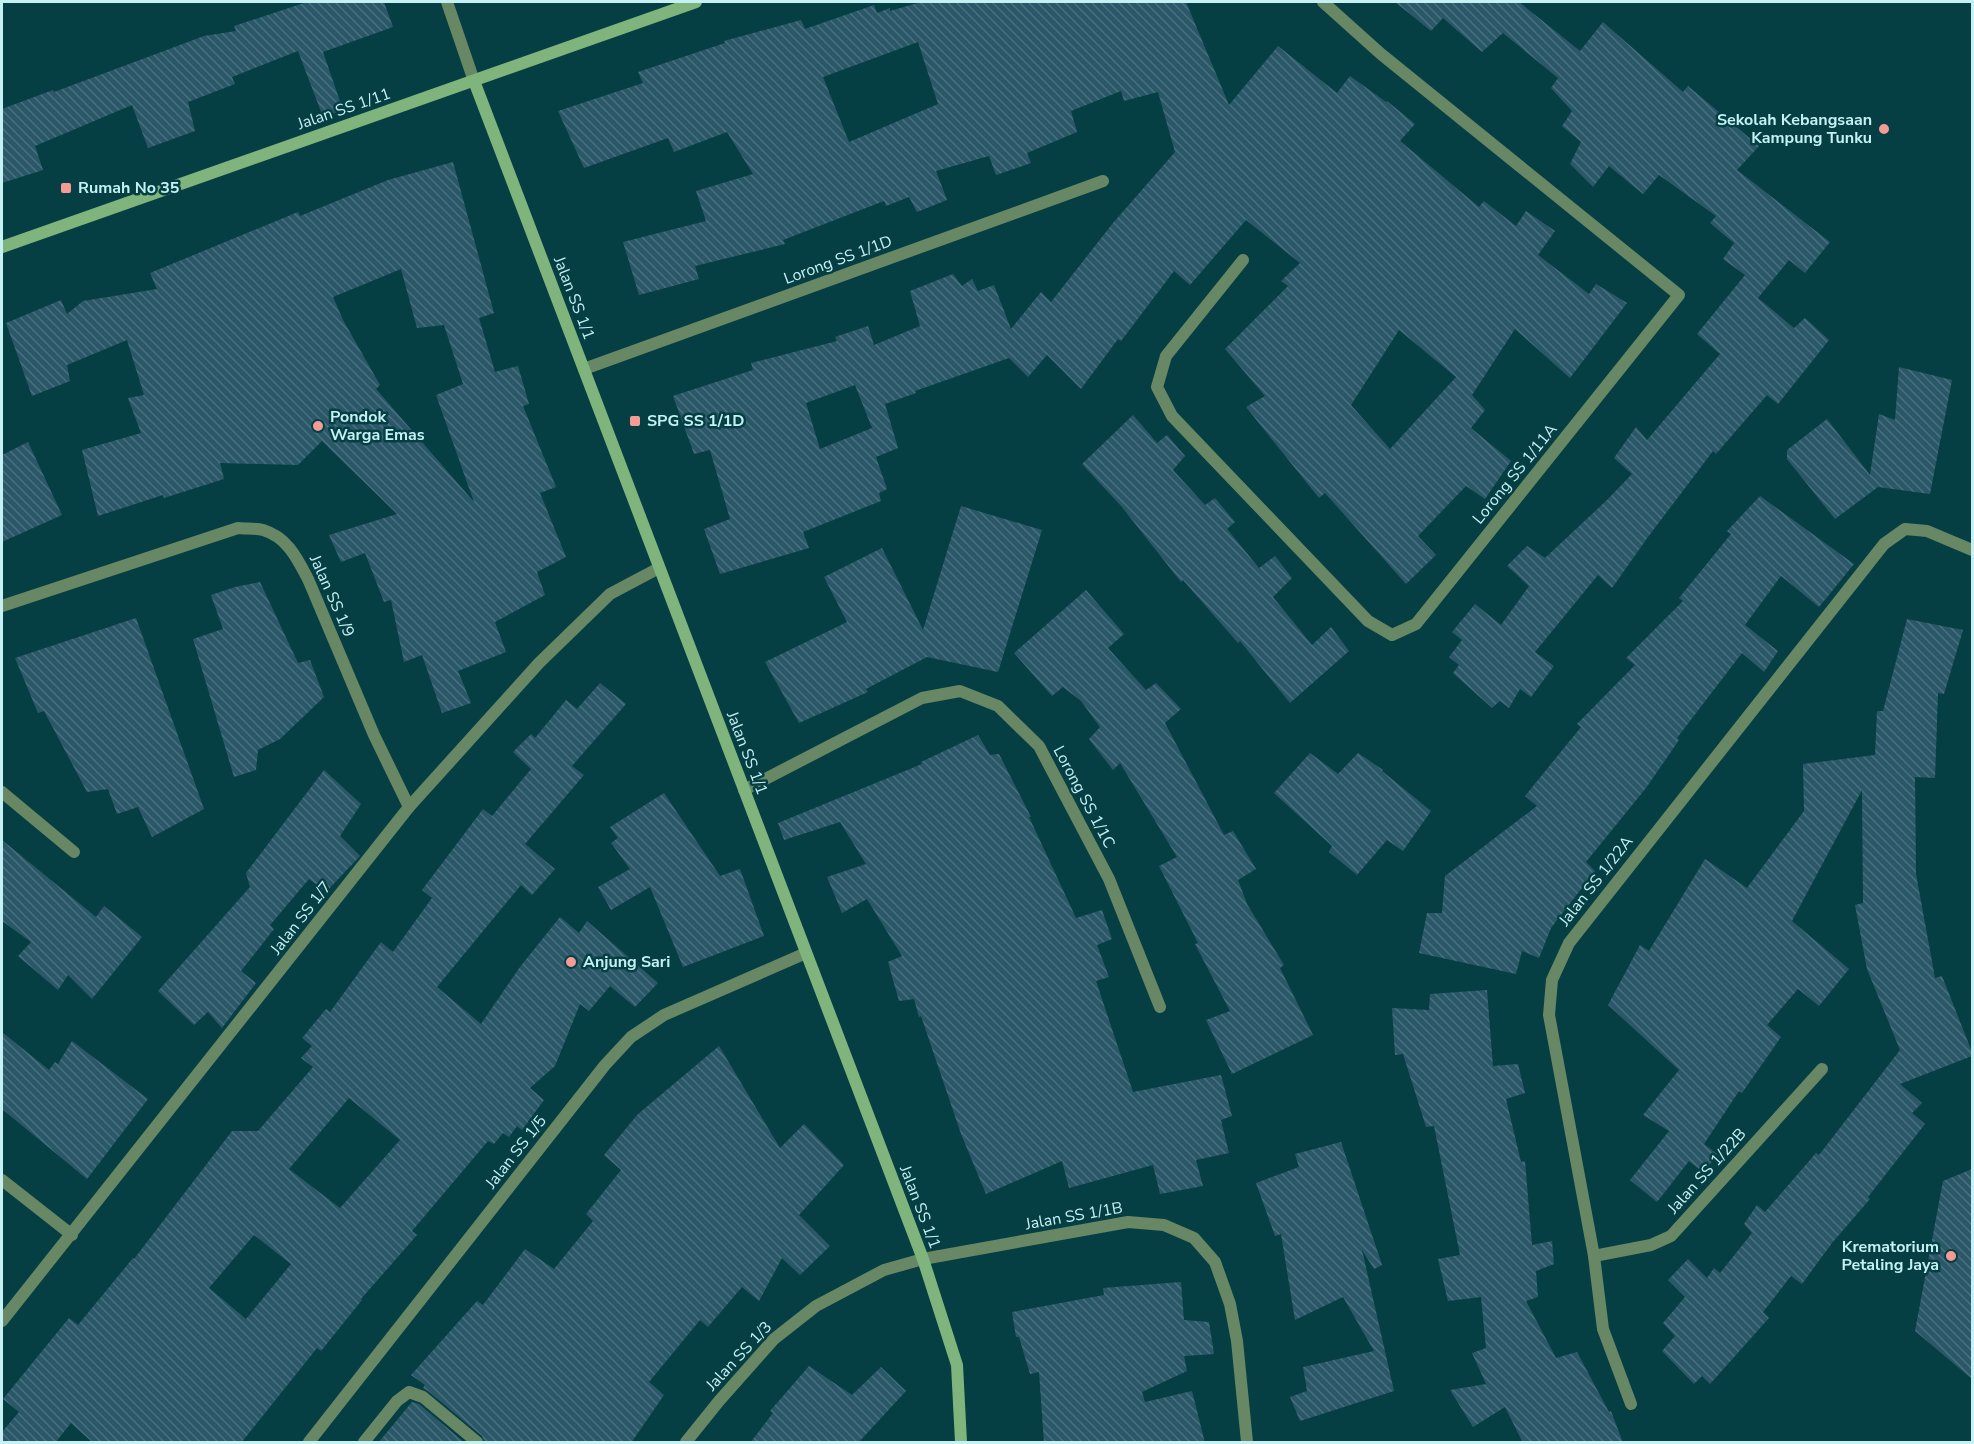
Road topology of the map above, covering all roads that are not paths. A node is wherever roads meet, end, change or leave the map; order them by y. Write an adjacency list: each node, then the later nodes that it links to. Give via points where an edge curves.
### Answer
1 (447, 2): 4 (street)
2 (696, 2): 4 (street, Jalan SS 1/11)
3 (1323, 2): 7 (street, Lorong SS 1/11A, via 1381,54 1679,295 1416,624 1392,635 1368,621 1188,433 1172,416 1157,387 1166,356)
4 (474, 81): 6 (street, Jalan SS 1/11); 8 (street, Jalan SS 1/1)
5 (1103, 181): 8 (street, Lorong SS 1/1D)
6 (2, 247)
7 (1244, 260)
8 (584, 369): 10 (street, Jalan SS 1/1)
9 (1972, 550): 21 (street, Jalan SS 1/22A, via 1927,531 1905,529 1884,544 1569,943 1552,980 1549,1015)
10 (659, 568): 12 (street, Jalan SS 1/1); 14 (street, Jalan SS 1/7, via 610,594 539,663)
11 (2, 606): 14 (street, Jalan SS 1/9, via 238,528 262,530 284,541 297,557)
12 (744, 790): 16 (street, Jalan SS 1/1); 17 (street, Lorong SS 1/1C, via 922,698 960,691 998,706 1039,746 1108,879)
13 (2, 792): 15 (street)
14 (409, 807): 20 (street, Jalan SS 1/7)
15 (74, 852)
16 (806, 953): 22 (street, Jalan SS 1/1); 25 (street, Jalan SS 1/5, via 664,1015 631,1037)
17 (1160, 1007)
18 (1822, 1069): 21 (street, Jalan SS 1/22B, via 1671,1236 1651,1245)
19 (2, 1180): 20 (street)
20 (72, 1235): 23 (street, Jalan SS 1/7)
21 (1594, 1256): 24 (street, Jalan SS 1/22A, via 1603,1329)
22 (923, 1259): 28 (street, Jalan SS 1/3, via 884,1270 816,1306 782,1332); 29 (street, Jalan SS 1/1, via 957,1365); 30 (street, Jalan SS 1/1B, via 1128,1222 1164,1225 1194,1238 1215,1262 1230,1304)
23 (2, 1321)
24 (1631, 1404)
25 (309, 1443)
26 (364, 1443): 27 (street, via 397,1401 410,1392 423,1397)
27 (477, 1443)
28 (686, 1443)
29 (962, 1443)
30 (1246, 1443)

